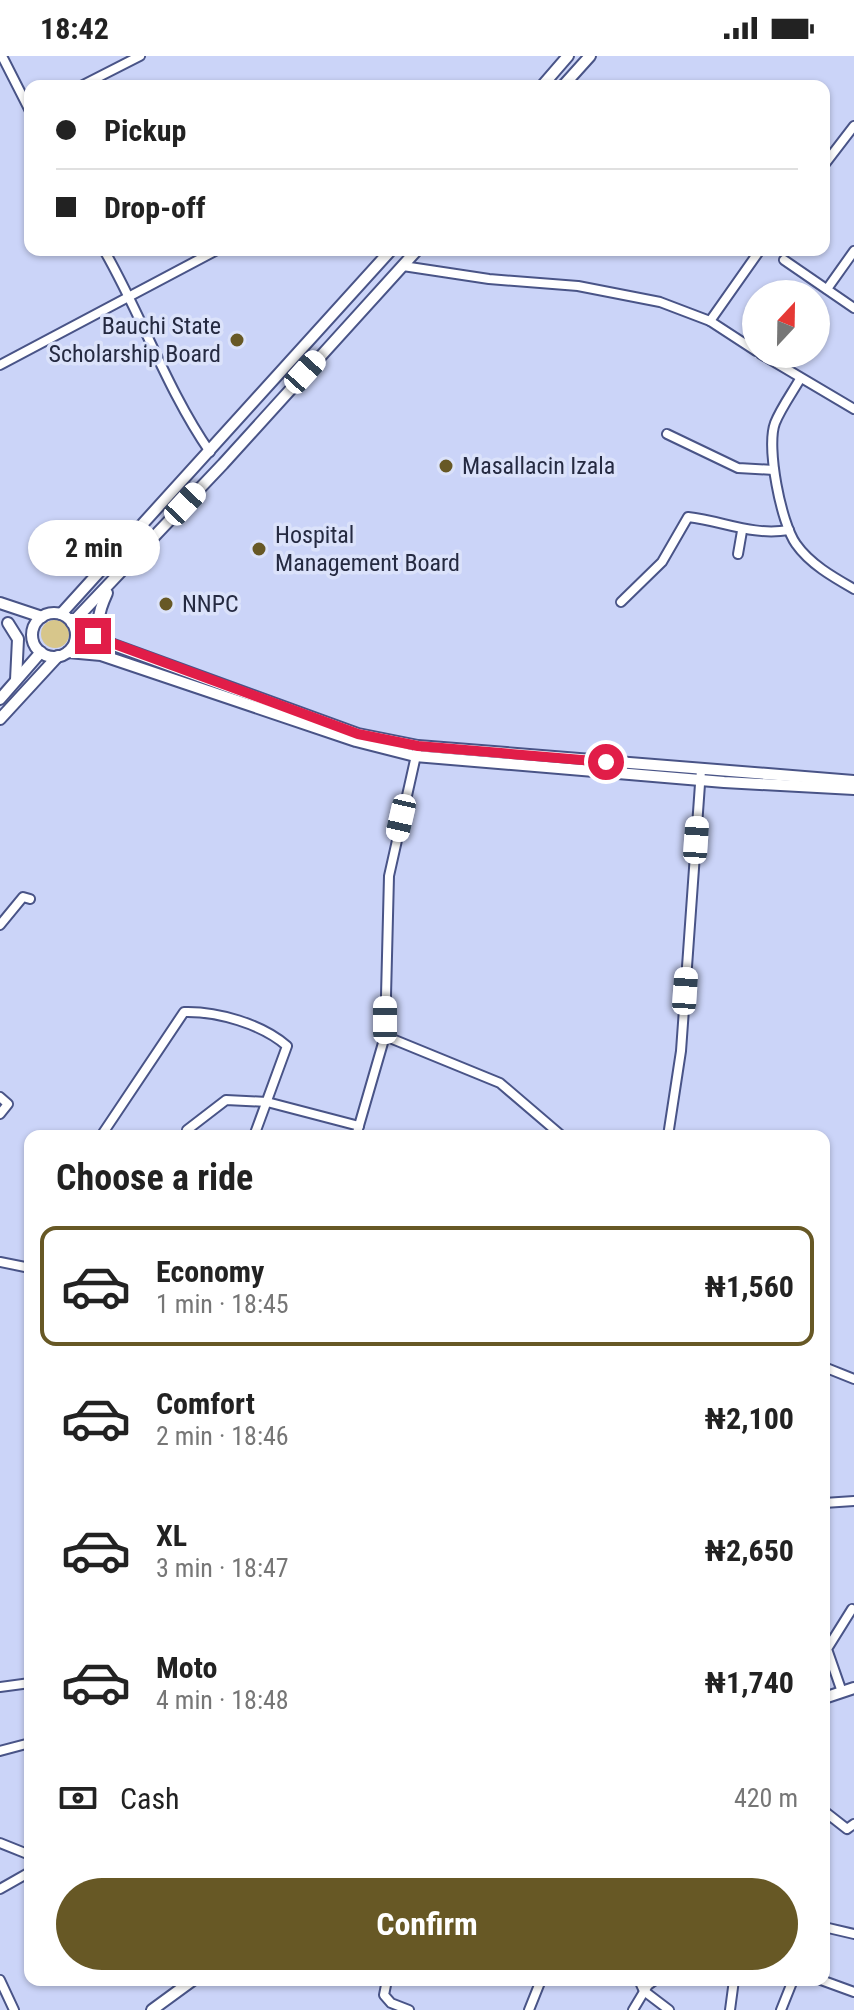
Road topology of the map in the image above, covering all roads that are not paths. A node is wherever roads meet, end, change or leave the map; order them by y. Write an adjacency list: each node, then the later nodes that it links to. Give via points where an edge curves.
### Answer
1 (2, 56): 8 (street)
2 (140, 56): 5 (street)
3 (568, 56): 6 (street)
4 (590, 56): 7 (street)
5 (93, 80)
6 (547, 80)
7 (568, 80)
8 (24, 99)
9 (854, 126): 10 (street)
10 (830, 157)
11 (854, 251): 20 (street)
12 (107, 256): 22 (street)
13 (206, 256): 22 (street)
14 (386, 256): 31 (street)
15 (412, 256): 18 (street)
16 (756, 256): 24 (street)
17 (784, 260): 19 (street)
18 (403, 266): 24 (street, via 578,286 660,302); 36 (street)
19 (814, 280)
20 (830, 285)
21 (830, 291): 23 (street)
22 (131, 297): 26 (street); 31 (street)
23 (854, 308)
24 (710, 321): 25 (street)
25 (742, 342)
26 (0, 365)
27 (783, 368): 28 (street)
28 (800, 379): 29 (street); 32 (street, via 774,424)
29 (854, 409)
30 (667, 434): 32 (street, via 738,468)
31 (210, 452): 40 (street)
32 (774, 470): 33 (street)
33 (789, 530): 34 (street); 37 (street, via 815,563)
34 (742, 531): 35 (street); 38 (street, via 688,517 662,562)
35 (738, 554)
36 (110, 585): 43 (street); 45 (street, via 97,618)
37 (854, 589)
38 (621, 602)
39 (0, 603): 41 (street)
40 (61, 614): 41 (street); 43 (street)
41 (42, 617): 44 (street)
42 (4, 621): 44 (street); 48 (street, via 18,639)
43 (74, 625): 45 (street); 47 (street, via 75,641)
44 (32, 632): 46 (street)
45 (111, 644): 51 (street)
46 (41, 652): 47 (street); 48 (street)
47 (63, 654): 50 (street); 51 (street, via 101,655 356,741)
48 (16, 680): 49 (street)
49 (0, 699)
50 (0, 719)
51 (416, 751): 52 (street); 57 (street, via 389,876)
52 (700, 775): 53 (street); 54 (street); 67 (street, via 681,1051)
53 (854, 781)
54 (854, 789)
55 (30, 899): 56 (street, via 16,903)
56 (0, 925)
57 (385, 1036): 61 (street); 66 (street, via 500,1083)
58 (0, 1097): 60 (street, via 8,1104)
59 (267, 1102): 61 (street); 62 (street, via 287,1046 267,1030 184,1012); 63 (street, via 226,1100); 64 (street)
60 (0, 1114)
61 (359, 1126): 65 (street)
62 (105, 1130)
63 (187, 1130)
64 (256, 1130)
65 (358, 1130)
66 (555, 1130)
67 (669, 1130)
68 (0, 1262): 69 (street)
69 (24, 1267)
70 (830, 1369): 71 (street)
71 (854, 1379)
72 (854, 1501): 73 (street)
73 (830, 1503)
74 (852, 1609): 75 (street)
75 (830, 1644)
76 (830, 1658): 80 (street)
77 (24, 1684): 78 (street)
78 (0, 1687)
79 (854, 1688): 80 (street)
80 (842, 1692): 81 (street)
81 (830, 1696)
82 (24, 1745): 83 (street)
83 (0, 1751)
84 (830, 1816): 85 (street, via 847,1829)
85 (854, 1824)
86 (0, 1843): 87 (street)
87 (24, 1853)
88 (24, 1875): 89 (street)
89 (0, 1889)
90 (830, 1928): 91 (street)
91 (854, 1934)
92 (0, 1980): 103 (street)
93 (830, 1983): 102 (street)
94 (185, 1986): 105 (street)
95 (386, 1986): 106 (street, via 384,1995 391,2003)
96 (539, 1986): 107 (street)
97 (642, 1986): 101 (street)
98 (649, 1986): 101 (street)
99 (733, 1986): 110 (street)
100 (791, 1986): 111 (street)
101 (644, 1991): 108 (street); 109 (street)
102 (854, 1992)
103 (4, 1993): 104 (street)
104 (14, 2010)
105 (152, 2010)
106 (409, 2010)
107 (529, 2010)
108 (633, 2010)
109 (669, 2010)
110 (730, 2010)
111 (781, 2010)

